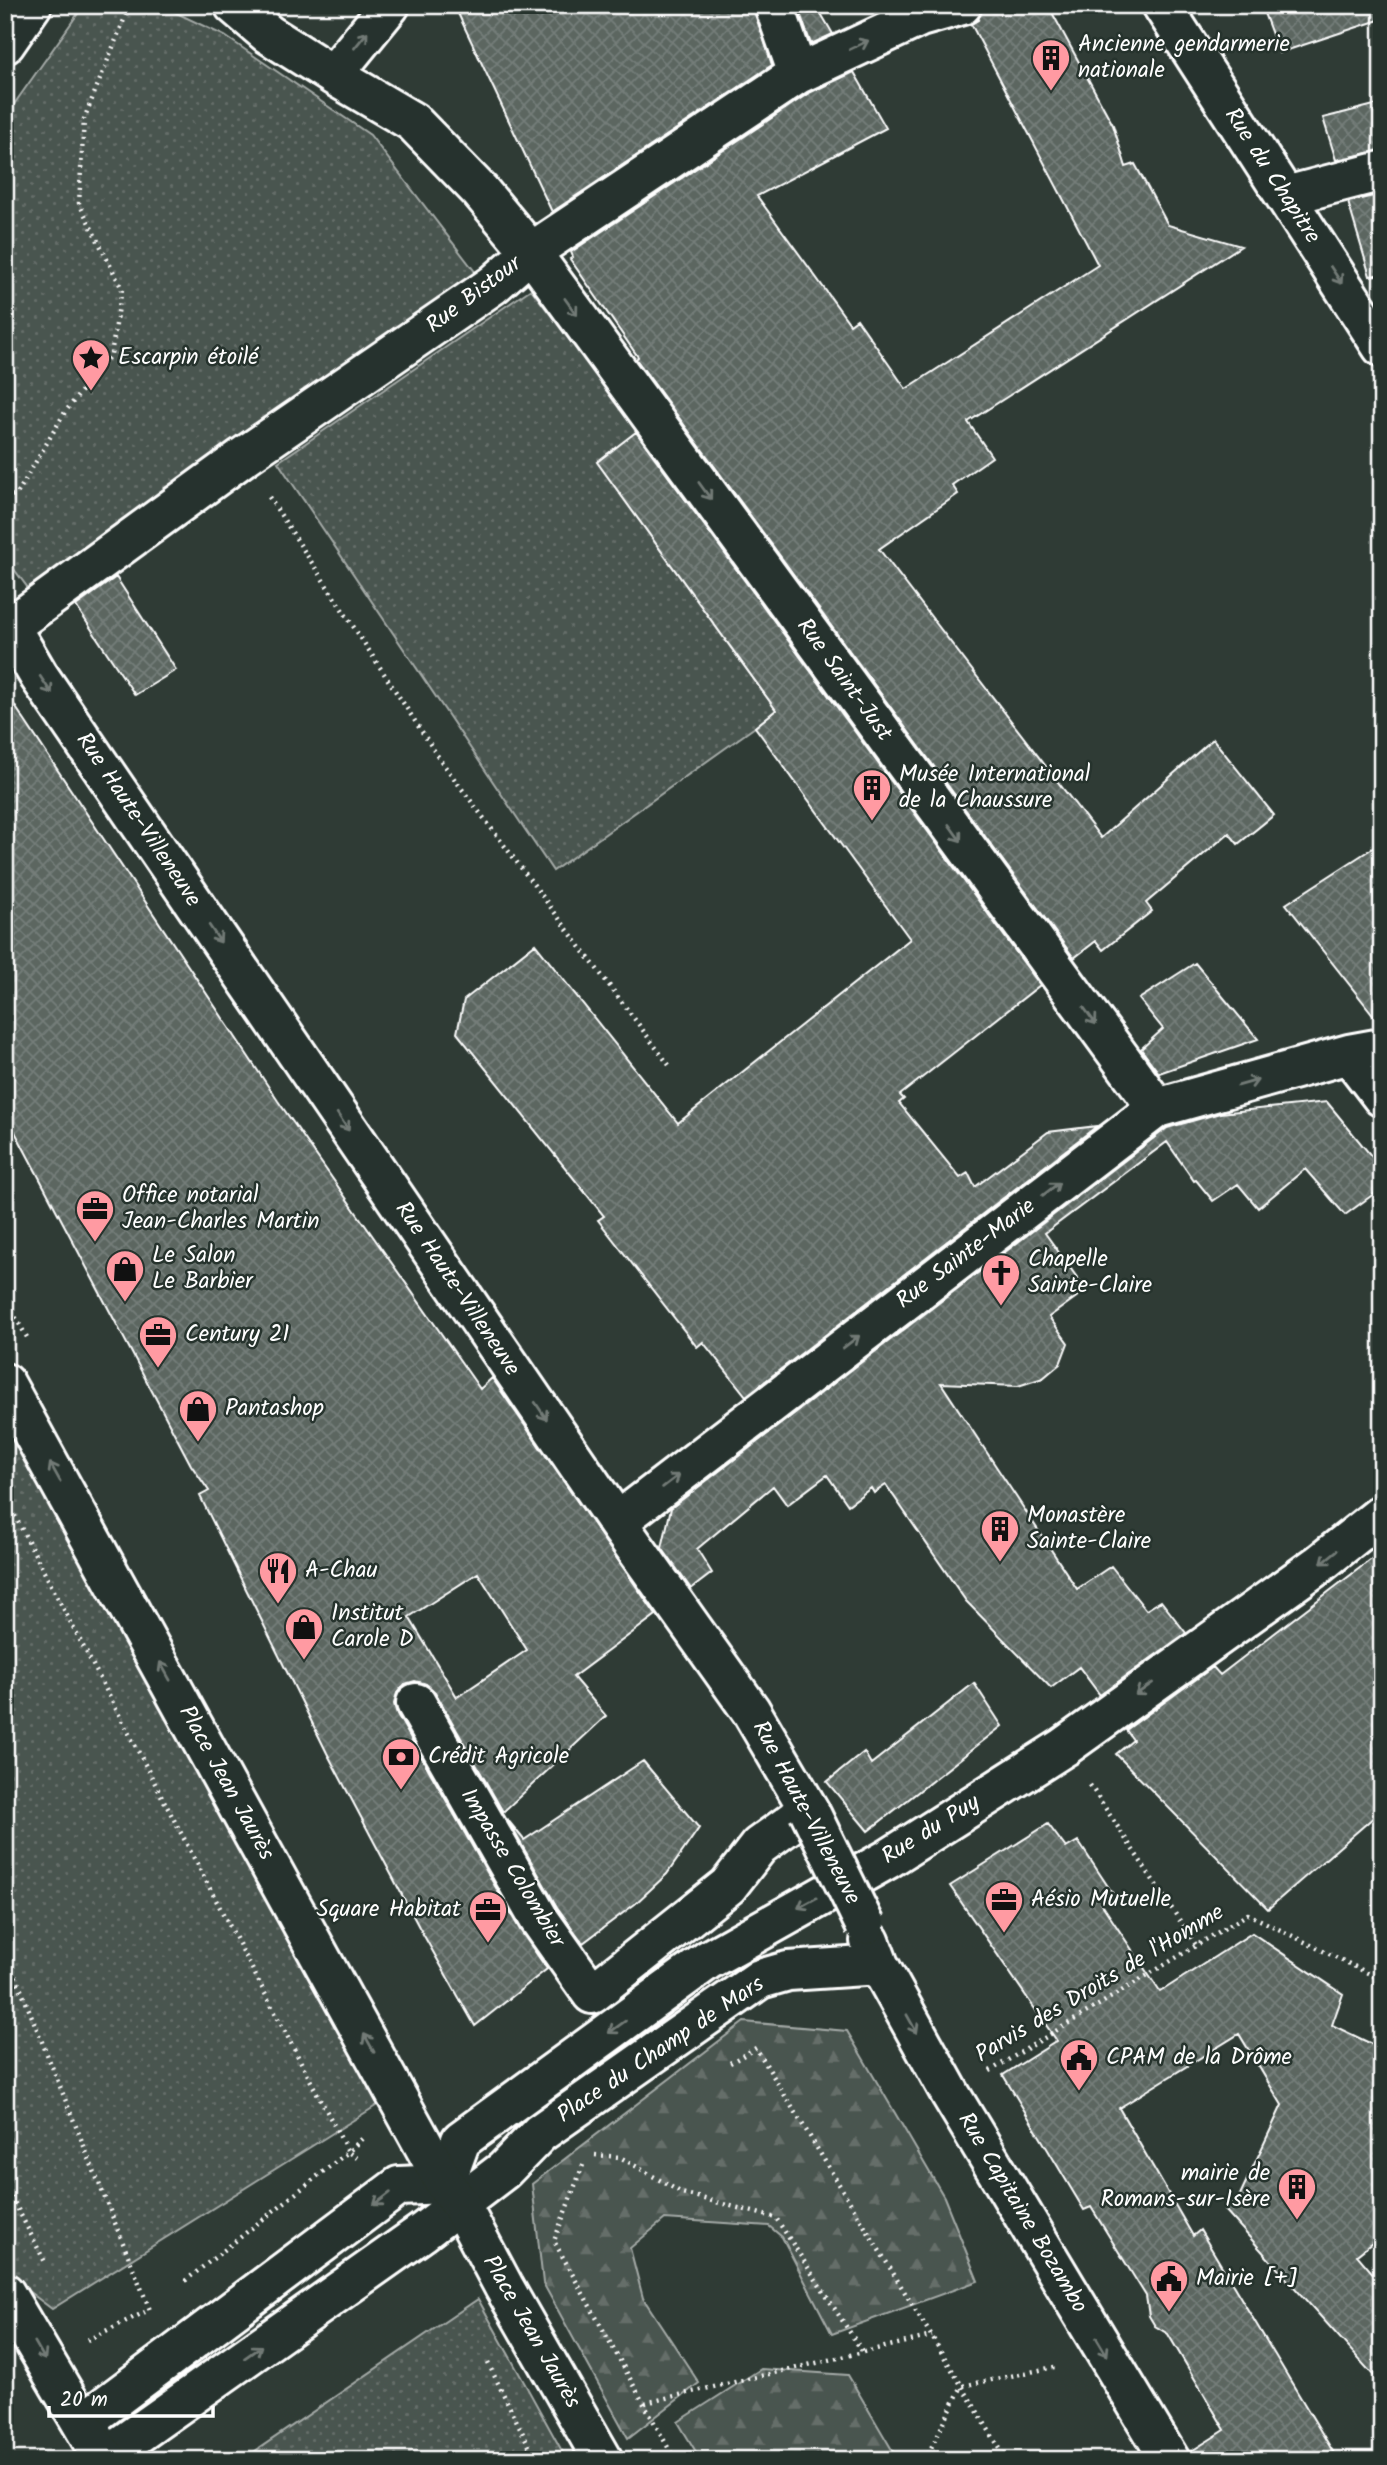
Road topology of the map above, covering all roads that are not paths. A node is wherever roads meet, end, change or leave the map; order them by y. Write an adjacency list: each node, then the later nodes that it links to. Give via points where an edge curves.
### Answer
1 (32, 5): 7 (street)
2 (233, 5): 9 (street, Rue Saint-Just, via 268,34)
3 (390, 5): 9 (street, one-way to 3)
4 (774, 5): 8 (street)
5 (962, 5): 8 (street, Rue Bistour, one-way to 5, via 920,17)
6 (1163, 5): 11 (street, Rue du Chapitre)
7 (5, 44)
8 (797, 74): 12 (street, Rue Bistour)
9 (333, 75): 12 (street, Rue Saint-Just, via 413,122 481,191)
10 (1382, 171): 11 (street)
11 (1286, 196): 13 (street, Rue du Chapitre, one-way to 13)
12 (531, 252): 14 (street, Rue Bistour, via 493,285); 17 (street, Rue Saint-Just, one-way to 17)
13 (1382, 347)
14 (8, 622): 20 (street, Rue Haute-Villeneuve, one-way to 20, via 39,676)
15 (1366, 1051): 16 (street); 17 (street, Rue Sainte-Marie, one-way to 15)
16 (1382, 1097)
17 (1157, 1108): 20 (street, Rue Sainte-Marie, one-way to 17)
18 (5, 1383): 24 (street, Place Jean Jaurès, one-way to 18)
19 (1382, 1514): 24 (street, Rue du Puy, one-way to 24, via 1064,1747 888,1859 708,1961 471,2132 461,2140)
20 (617, 1522): 22 (street, Rue Haute-Villeneuve, via 751,1711)
21 (416, 1703): 22 (street, Impasse Colombier, via 539,1919 592,1994 728,1886 759,1846)
22 (809, 1810): 23 (street, Rue Haute-Villeneuve, bridge, via 865,1924)
23 (878, 1965): 24 (street, Place du Champ de Mars, via 789,1971 760,1979 540,2133 503,2171); 28 (street, Rue Capitaine Bozambo, one-way to 28)
24 (453, 2194): 26 (street, one-way to 24, via 116,2449); 26 (street, one-way to 26, via 399,2186 89,2418); 27 (street, Place Jean Jaurès)
25 (5, 2292): 26 (street, one-way to 26)
26 (94, 2455)
27 (603, 2460)
28 (1170, 2460)

